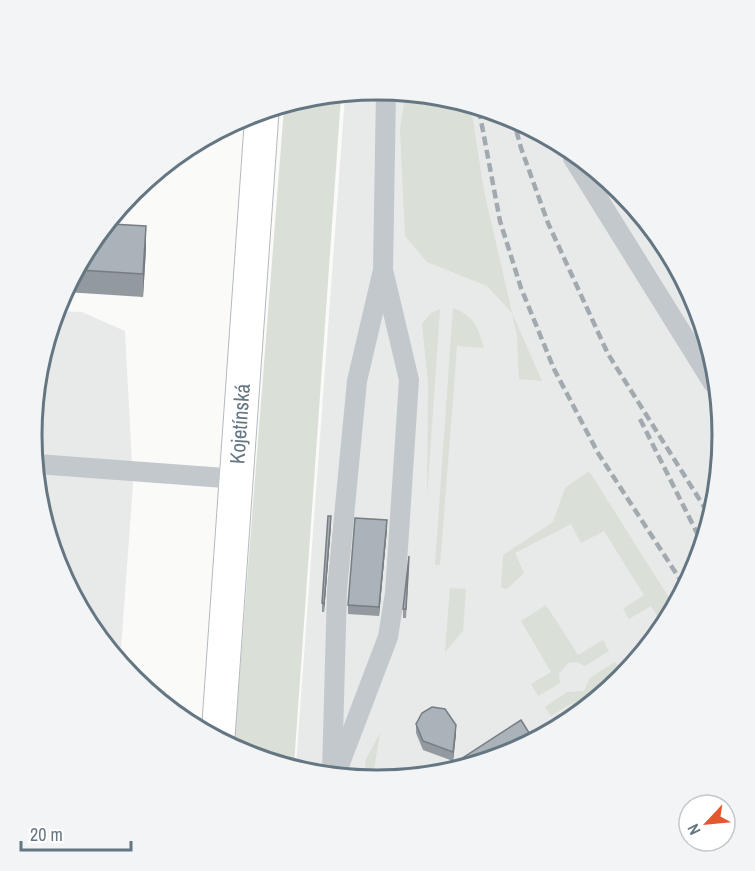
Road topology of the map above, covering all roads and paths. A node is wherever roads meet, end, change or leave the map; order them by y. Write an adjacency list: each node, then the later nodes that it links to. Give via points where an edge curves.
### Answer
1 (386, 100): 4 (lane)
2 (261, 121): 7 (main road, Kojetínská)
3 (578, 167): 5 (lane)
4 (383, 270): 9 (lane, via 356,392 337,590); 10 (lane, via 409,380 395,593 388,637)
5 (708, 374)
6 (44, 465): 7 (lane)
7 (237, 479): 8 (main road, Kojetínská)
8 (218, 730)
9 (332, 768)
10 (338, 768)

